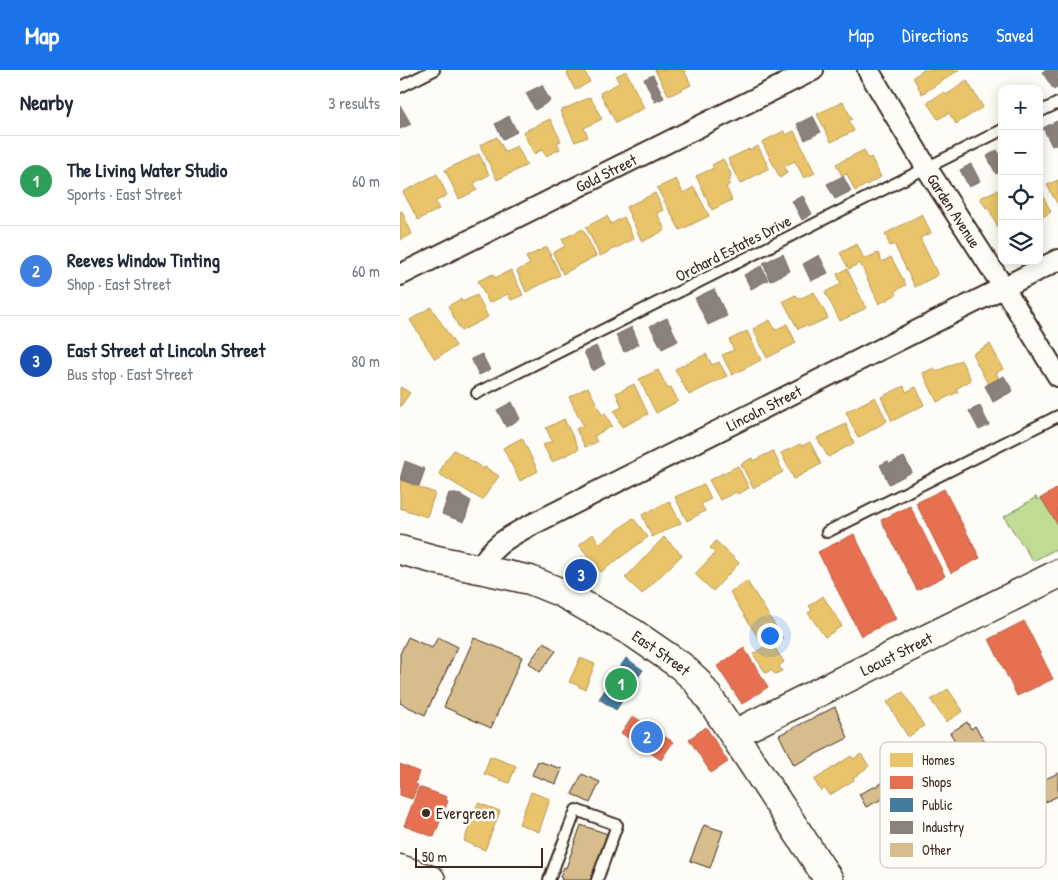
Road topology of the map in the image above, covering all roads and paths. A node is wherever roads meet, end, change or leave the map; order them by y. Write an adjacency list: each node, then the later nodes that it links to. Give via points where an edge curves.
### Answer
1 (434, 70): 4 (lane)
2 (813, 70): 10 (street, Gold Street)
3 (868, 70): 8 (street, Garden Avenue)
4 (400, 87)
5 (1058, 103): 6 (lane)
6 (1043, 110)
7 (998, 132): 8 (lane, Orchard Estates Drive)
8 (926, 167): 11 (street, Garden Avenue); 13 (lane, Orchard Estates Drive)
9 (1058, 260): 11 (street, Lincoln Street)
10 (400, 275)
11 (1004, 288): 12 (street, Garden Avenue); 17 (street, Lincoln Street, via 525,528 499,543)
12 (1058, 376)
13 (477, 393)
14 (1058, 416): 15 (lane)
15 (827, 532)
16 (400, 550): 17 (street, East Street)
17 (479, 569): 19 (street, East Street, via 544,585 633,633 696,680)
18 (1058, 574): 19 (street, Locust Street)
19 (734, 734): 24 (street, East Street)
20 (402, 873): 21 (street)
21 (430, 880)
22 (550, 880): 23 (lane, via 576,810 617,825)
23 (597, 880)
24 (829, 880)

